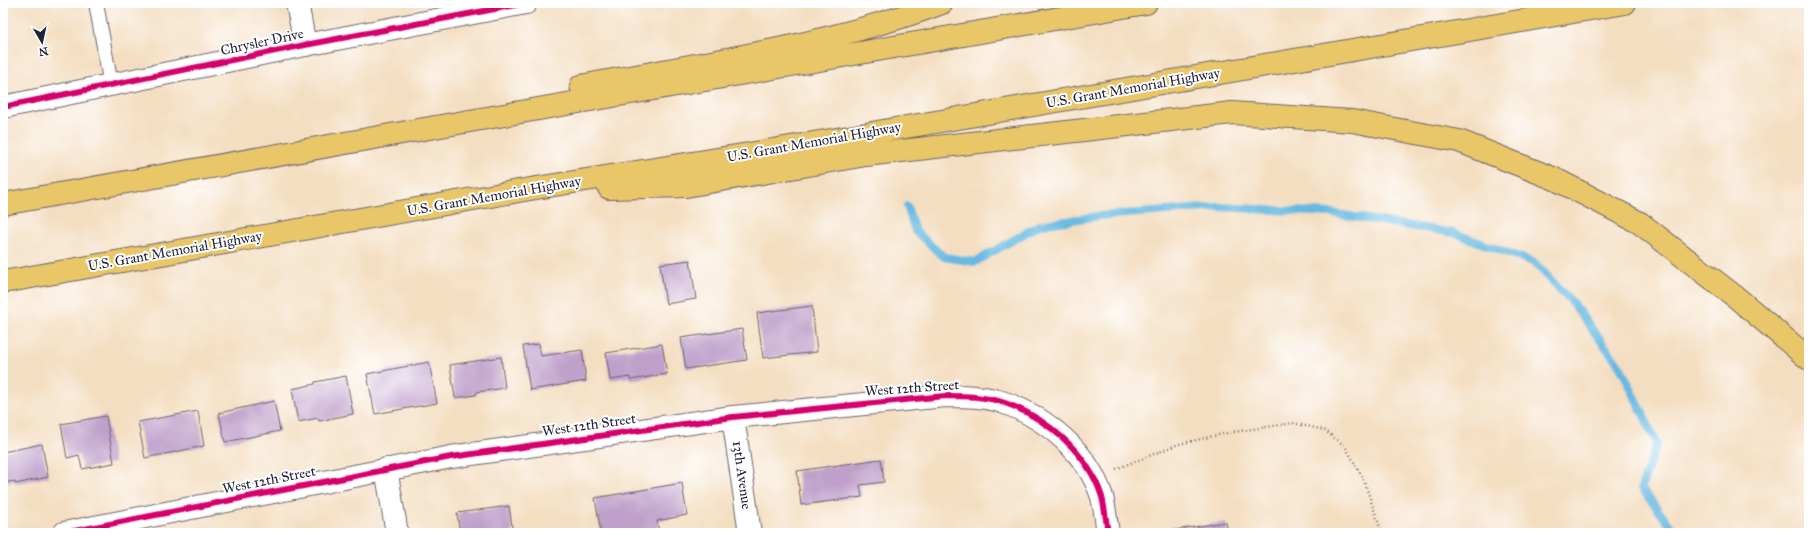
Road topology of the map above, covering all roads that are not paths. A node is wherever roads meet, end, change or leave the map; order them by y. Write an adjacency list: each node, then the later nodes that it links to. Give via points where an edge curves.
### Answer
1 (96, 3): 8 (lane)
2 (297, 3): 7 (street)
3 (526, 3): 7 (street, Chrysler Drive)
4 (942, 3): 10 (main road, via 906,16 805,42 574,88)
5 (1146, 3): 10 (main road)
6 (1625, 3): 11 (main road, U.S. Grant Memorial Highway, via 767,151)
7 (305, 45): 8 (street, Chrysler Drive)
8 (111, 85): 9 (street, Chrysler Drive)
9 (3, 107)
10 (441, 126): 12 (main road)
11 (530, 189): 13 (main road, U.S. Grant Memorial Highway); 14 (main road, via 686,186 866,155 1232,113 1352,121 1459,141 1555,179 1640,223 1737,298)
12 (3, 204)
13 (3, 282)
14 (1809, 359)
15 (733, 417): 16 (street, West 12th Street, via 451,457); 19 (street, 13th Avenue); 20 (street, West 12th Street, via 945,396 975,396 1004,402 1037,418 1056,431 1077,452 1102,497)
16 (386, 469): 17 (street, West 12th Street); 18 (street)
17 (64, 533)
18 (397, 533)
19 (750, 533)
20 (1108, 533)

